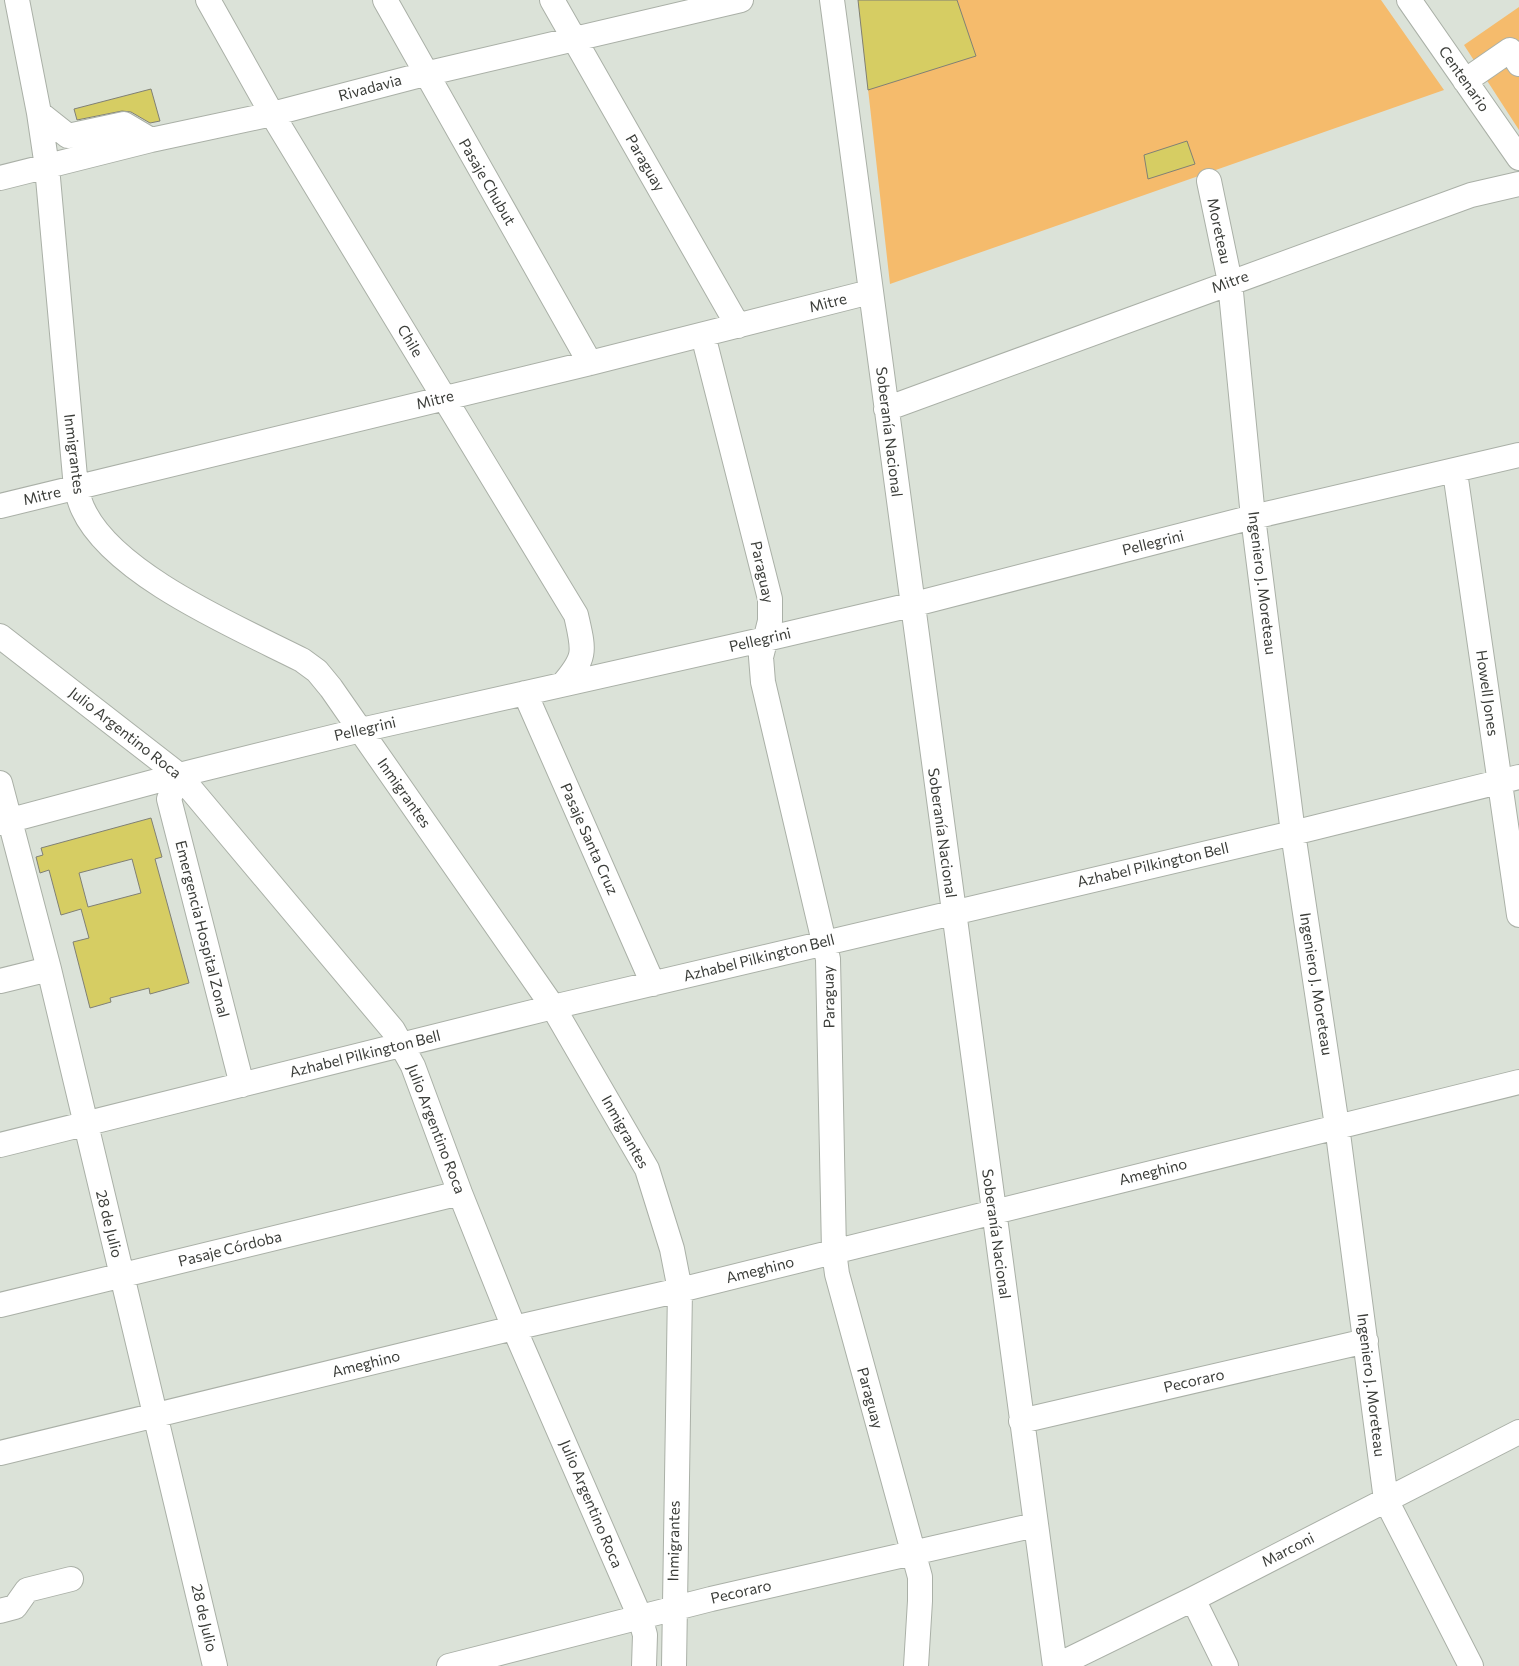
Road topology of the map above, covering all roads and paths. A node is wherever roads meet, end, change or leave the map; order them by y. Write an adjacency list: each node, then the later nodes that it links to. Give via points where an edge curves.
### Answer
1 (17, 0): 12 (street, Inmigrantes)
2 (208, 0): 13 (street, Chile)
3 (385, 0): 10 (street, Pasaje Chubut)
4 (552, 0): 8 (street, Paraguay)
5 (741, 0): 8 (street, Rivadavia)
6 (832, 0): 21 (street, Soberanía Nacional)
7 (1409, 0): 11 (street, Centenario)
8 (575, 39): 10 (street, Rivadavia); 22 (street, Paraguay)
9 (1519, 64): 11 (street, via 1510,50)
10 (425, 74): 13 (street, Rivadavia); 24 (street, Pasaje Chubut)
11 (1465, 81): 15 (street, Centenario)
12 (39, 113): 14 (street, via 68,136 124,124); 16 (street, Inmigrantes)
13 (272, 114): 14 (street, Rivadavia); 25 (street, Chile)
14 (152, 140): 16 (street, Rivadavia)
15 (1519, 158)
16 (47, 166): 17 (street, Rivadavia); 29 (street, Inmigrantes)
17 (0, 178)
18 (1209, 181): 20 (street, Moreteau)
19 (1519, 184): 20 (street, Mitre, via 1471,195)
20 (1230, 282): 26 (street, Mitre); 31 (street, Ingeniero J. Moreteau)
21 (870, 292): 22 (street, Mitre); 26 (street, Soberanía Nacional)
22 (738, 326): 23 (street, Mitre)
23 (703, 335): 24 (street, Mitre); 34 (street, Paraguay, via 770,599)
24 (590, 363): 25 (street, Mitre)
25 (444, 398): 29 (street, Mitre); 35 (street, Chile, via 576,615 582,657 579,666)
26 (886, 409): 32 (street, Soberanía Nacional)
27 (1519, 455): 28 (street, Pellegrini)
28 (1455, 472): 31 (street, Pellegrini); 39 (street, Howell Jones)
29 (76, 488): 30 (street, Mitre); 37 (street, Inmigrantes, via 83,510 97,531 126,561 178,596 316,670)
30 (0, 506)
31 (1254, 517): 32 (street, Pellegrini); 42 (street, Ingeniero J. Moreteau)
32 (911, 605): 34 (street, Pellegrini); 43 (street, Soberanía Nacional)
33 (0, 636): 38 (street, Julio Argentino Roca)
34 (766, 639): 35 (street, Pellegrini); 45 (street, Paraguay, via 762,657 763,682)
35 (563, 684): 36 (street, Pellegrini)
36 (526, 693): 37 (street, Pellegrini); 48 (street, Pasaje Santa Cruz)
37 (360, 730): 38 (street, Pellegrini); 49 (street, Inmigrantes)
38 (179, 774): 41 (street, Pellegrini); 50 (street, Julio Argentino Roca); 52 (street, Emergencia Hospital Zonal, via 169,799)
39 (1510, 779): 42 (street, Azhabel Pilkington Bell); 44 (street, Howell Jones)
40 (0, 783): 41 (street, 28 de Julio)
41 (5, 822): 46 (street, 28 de Julio)
42 (1293, 833): 43 (street, Azhabel Pilkington Bell); 54 (street, Ingeniero J. Moreteau)
43 (952, 912): 45 (street, Azhabel Pilkington Bell); 57 (street, Soberanía Nacional)
44 (1519, 915)
45 (825, 941): 48 (street, Azhabel Pilkington Bell); 58 (street, Paraguay)
46 (49, 969): 47 (street); 53 (street, 28 de Julio)
47 (0, 981)
48 (653, 984): 49 (street, Azhabel Pilkington Bell)
49 (553, 1007): 50 (street, Azhabel Pilkington Bell); 60 (street, Inmigrantes, via 647,1169 672,1250)
50 (402, 1044): 52 (street, Azhabel Pilkington Bell); 56 (street, Julio Argentino Roca)
51 (1519, 1082): 54 (street, Ameghino)
52 (242, 1085): 53 (street, Azhabel Pilkington Bell)
53 (85, 1125): 55 (street, Azhabel Pilkington Bell); 59 (street, 28 de Julio)
54 (1337, 1126): 57 (street, Ameghino); 63 (street, Ingeniero J. Moreteau)
55 (0, 1145)
56 (460, 1194): 59 (street, Pasaje Córdoba); 62 (street, Julio Argentino Roca)
57 (994, 1213): 58 (street, Ameghino); 65 (street, Soberanía Nacional)
58 (834, 1251): 60 (street, Ameghino); 70 (street, Paraguay, via 837,1274)
59 (122, 1275): 61 (street, Pasaje Córdoba); 64 (street, 28 de Julio)
60 (680, 1290): 62 (street, Ameghino); 73 (street, Inmigrantes)
61 (0, 1305)
62 (514, 1328): 64 (street, Ameghino); 75 (street, Julio Argentino Roca)
63 (1366, 1341): 65 (street, Pecoraro); 68 (street, Ingeniero J. Moreteau)
64 (155, 1416): 67 (street, Ameghino); 76 (street, 28 de Julio)
65 (1021, 1421): 69 (street, Soberanía Nacional)
66 (1519, 1432): 68 (street, Marconi)
67 (0, 1453)
68 (1386, 1500): 72 (street, Marconi); 83 (street, Ingeniero J. Moreteau)
69 (1036, 1525): 70 (street, Pecoraro); 81 (street, Soberanía Nacional)
70 (913, 1554): 73 (street, Pecoraro); 80 (street, Paraguay, via 920,1577)
71 (71, 1579): 74 (street, via 27,1590 14,1607)
72 (1192, 1599): 81 (street, Marconi); 82 (street)
73 (673, 1609): 75 (street, Pecoraro); 79 (street)
74 (0, 1611)
75 (640, 1617): 77 (street, Pecoraro); 78 (street, Julio Argentino Roca, via 645,1635)
76 (215, 1666)
77 (448, 1666)
78 (644, 1666)
79 (674, 1666)
80 (916, 1666)
81 (1056, 1666)
82 (1226, 1666)
83 (1471, 1666)

